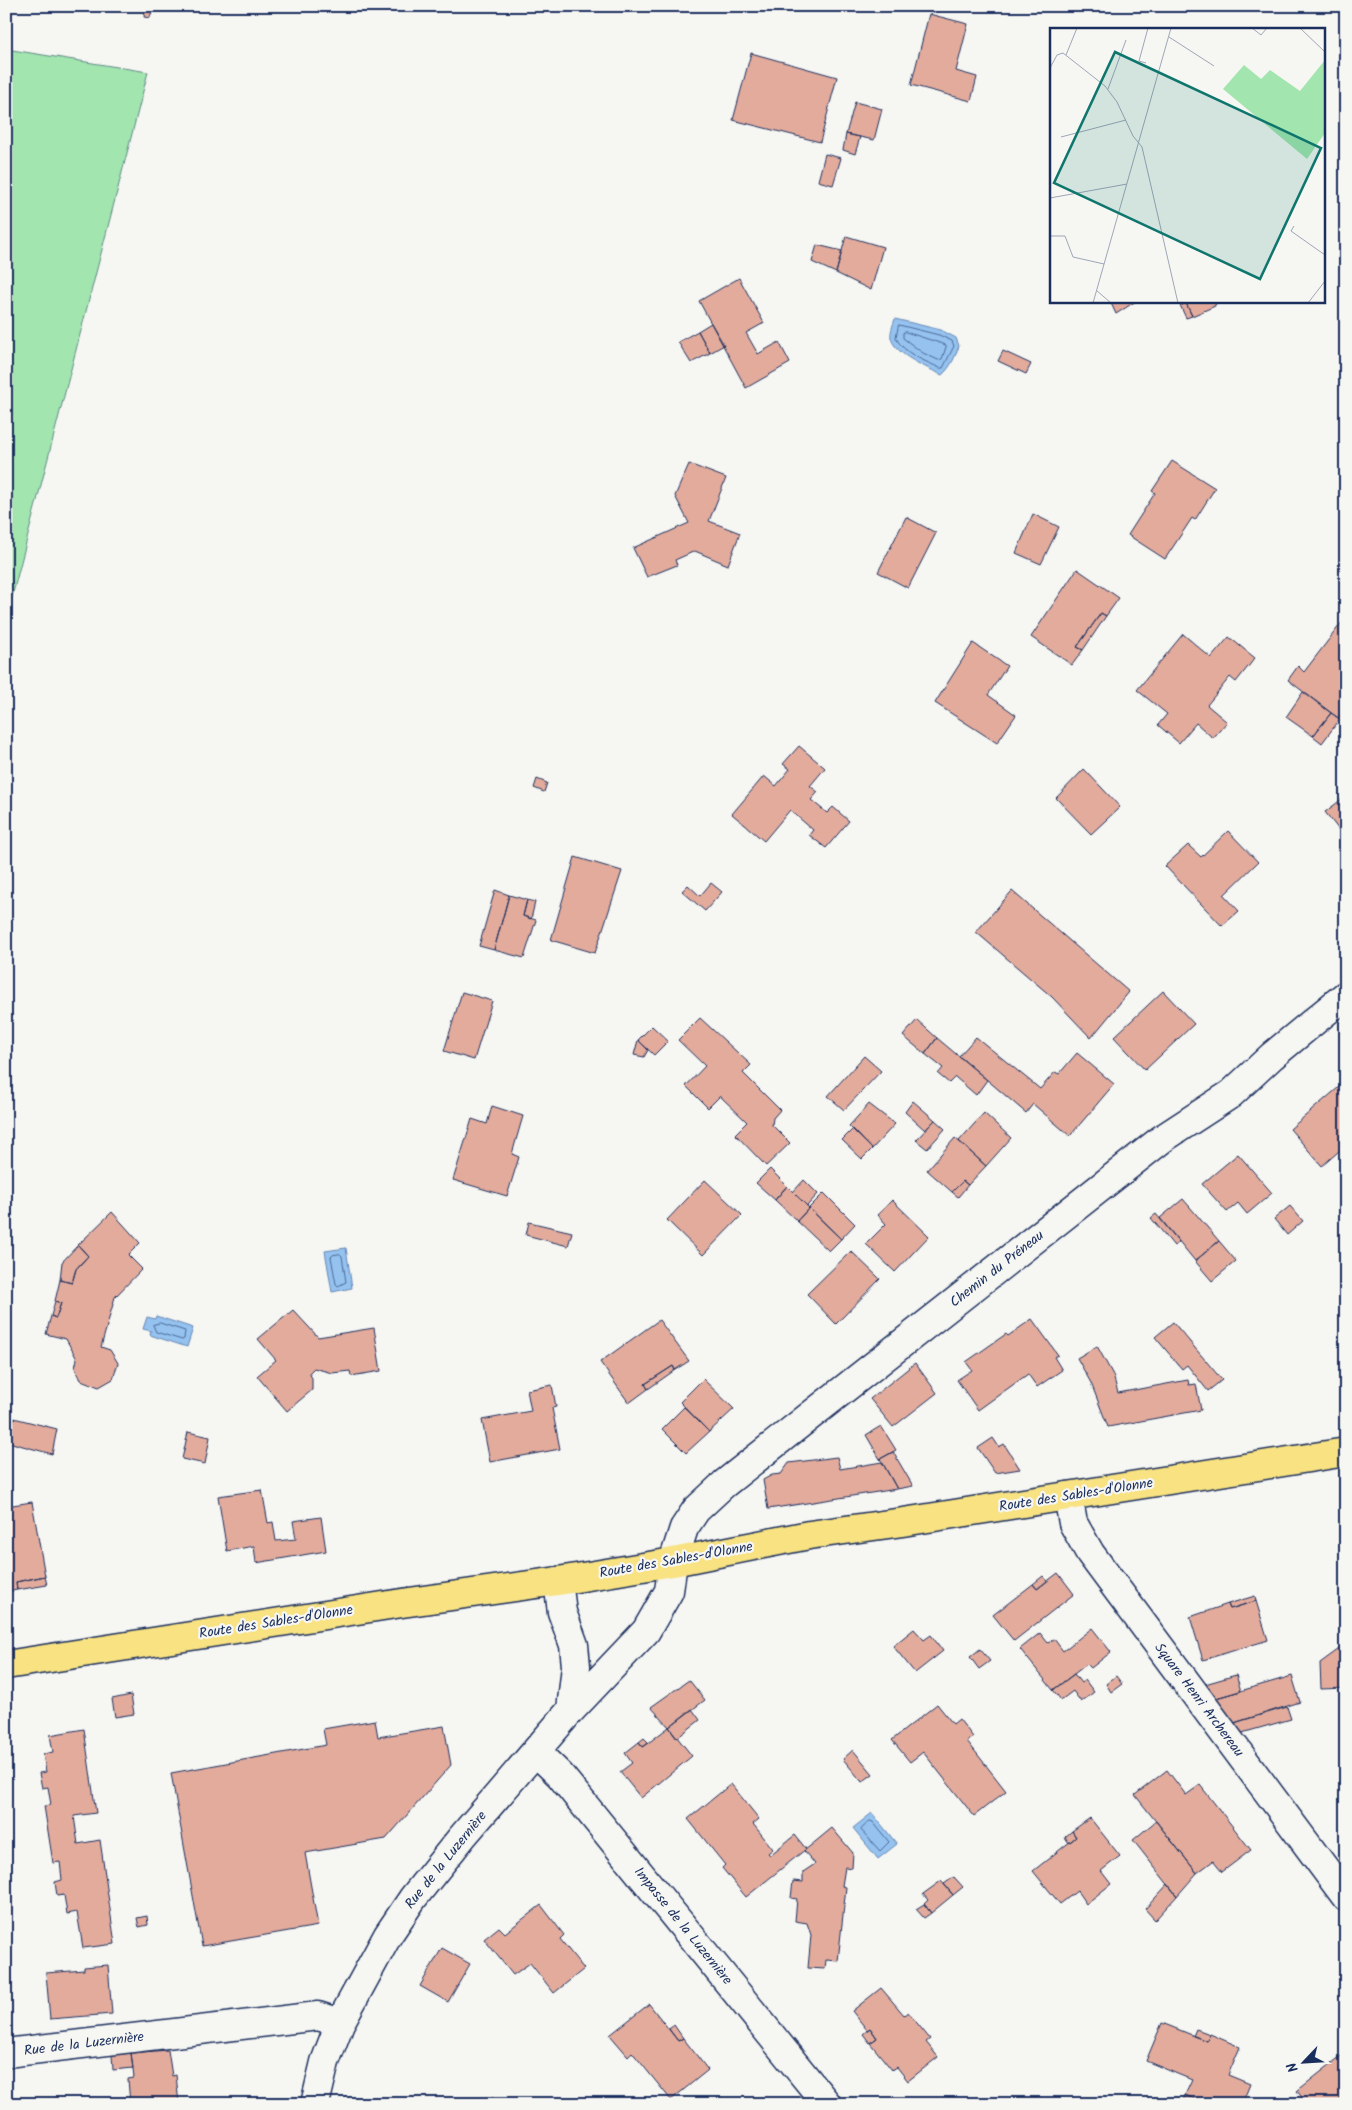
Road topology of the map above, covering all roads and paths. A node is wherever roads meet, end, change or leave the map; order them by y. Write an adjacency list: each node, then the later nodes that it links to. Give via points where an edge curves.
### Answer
1 (1346, 995): 4 (street, Chemin du Préneau, via 1231,1094 1162,1139 724,1484 690,1517)
2 (1346, 1452): 3 (main road, Route des Sables-d'Olonne)
3 (1068, 1496): 4 (main road, Route des Sables-d'Olonne, via 809,1535); 9 (street, Square Henri Archereau, via 1073,1523 1090,1552)
4 (673, 1562): 5 (main road, Route des Sables-d'Olonne); 7 (street, Rue de la Luzernière, via 669,1591 646,1631)
5 (558, 1581): 6 (main road, Route des Sables-d'Olonne); 7 (street, via 562,1612 574,1645 576,1666)
6 (6, 1665)
7 (571, 1710): 8 (street, Rue de la Luzernière)
8 (536, 1752): 10 (street, Rue de la Luzernière, via 413,1898 388,1935); 13 (street, Impasse de la Luzernière, via 560,1775)
9 (1346, 1897)
10 (340, 2023): 11 (street, Rue de la Luzernière, via 318,2016); 12 (street, Rue de la Luzernière, via 325,2062)
11 (6, 2053)
12 (315, 2104)
13 (827, 2104)

